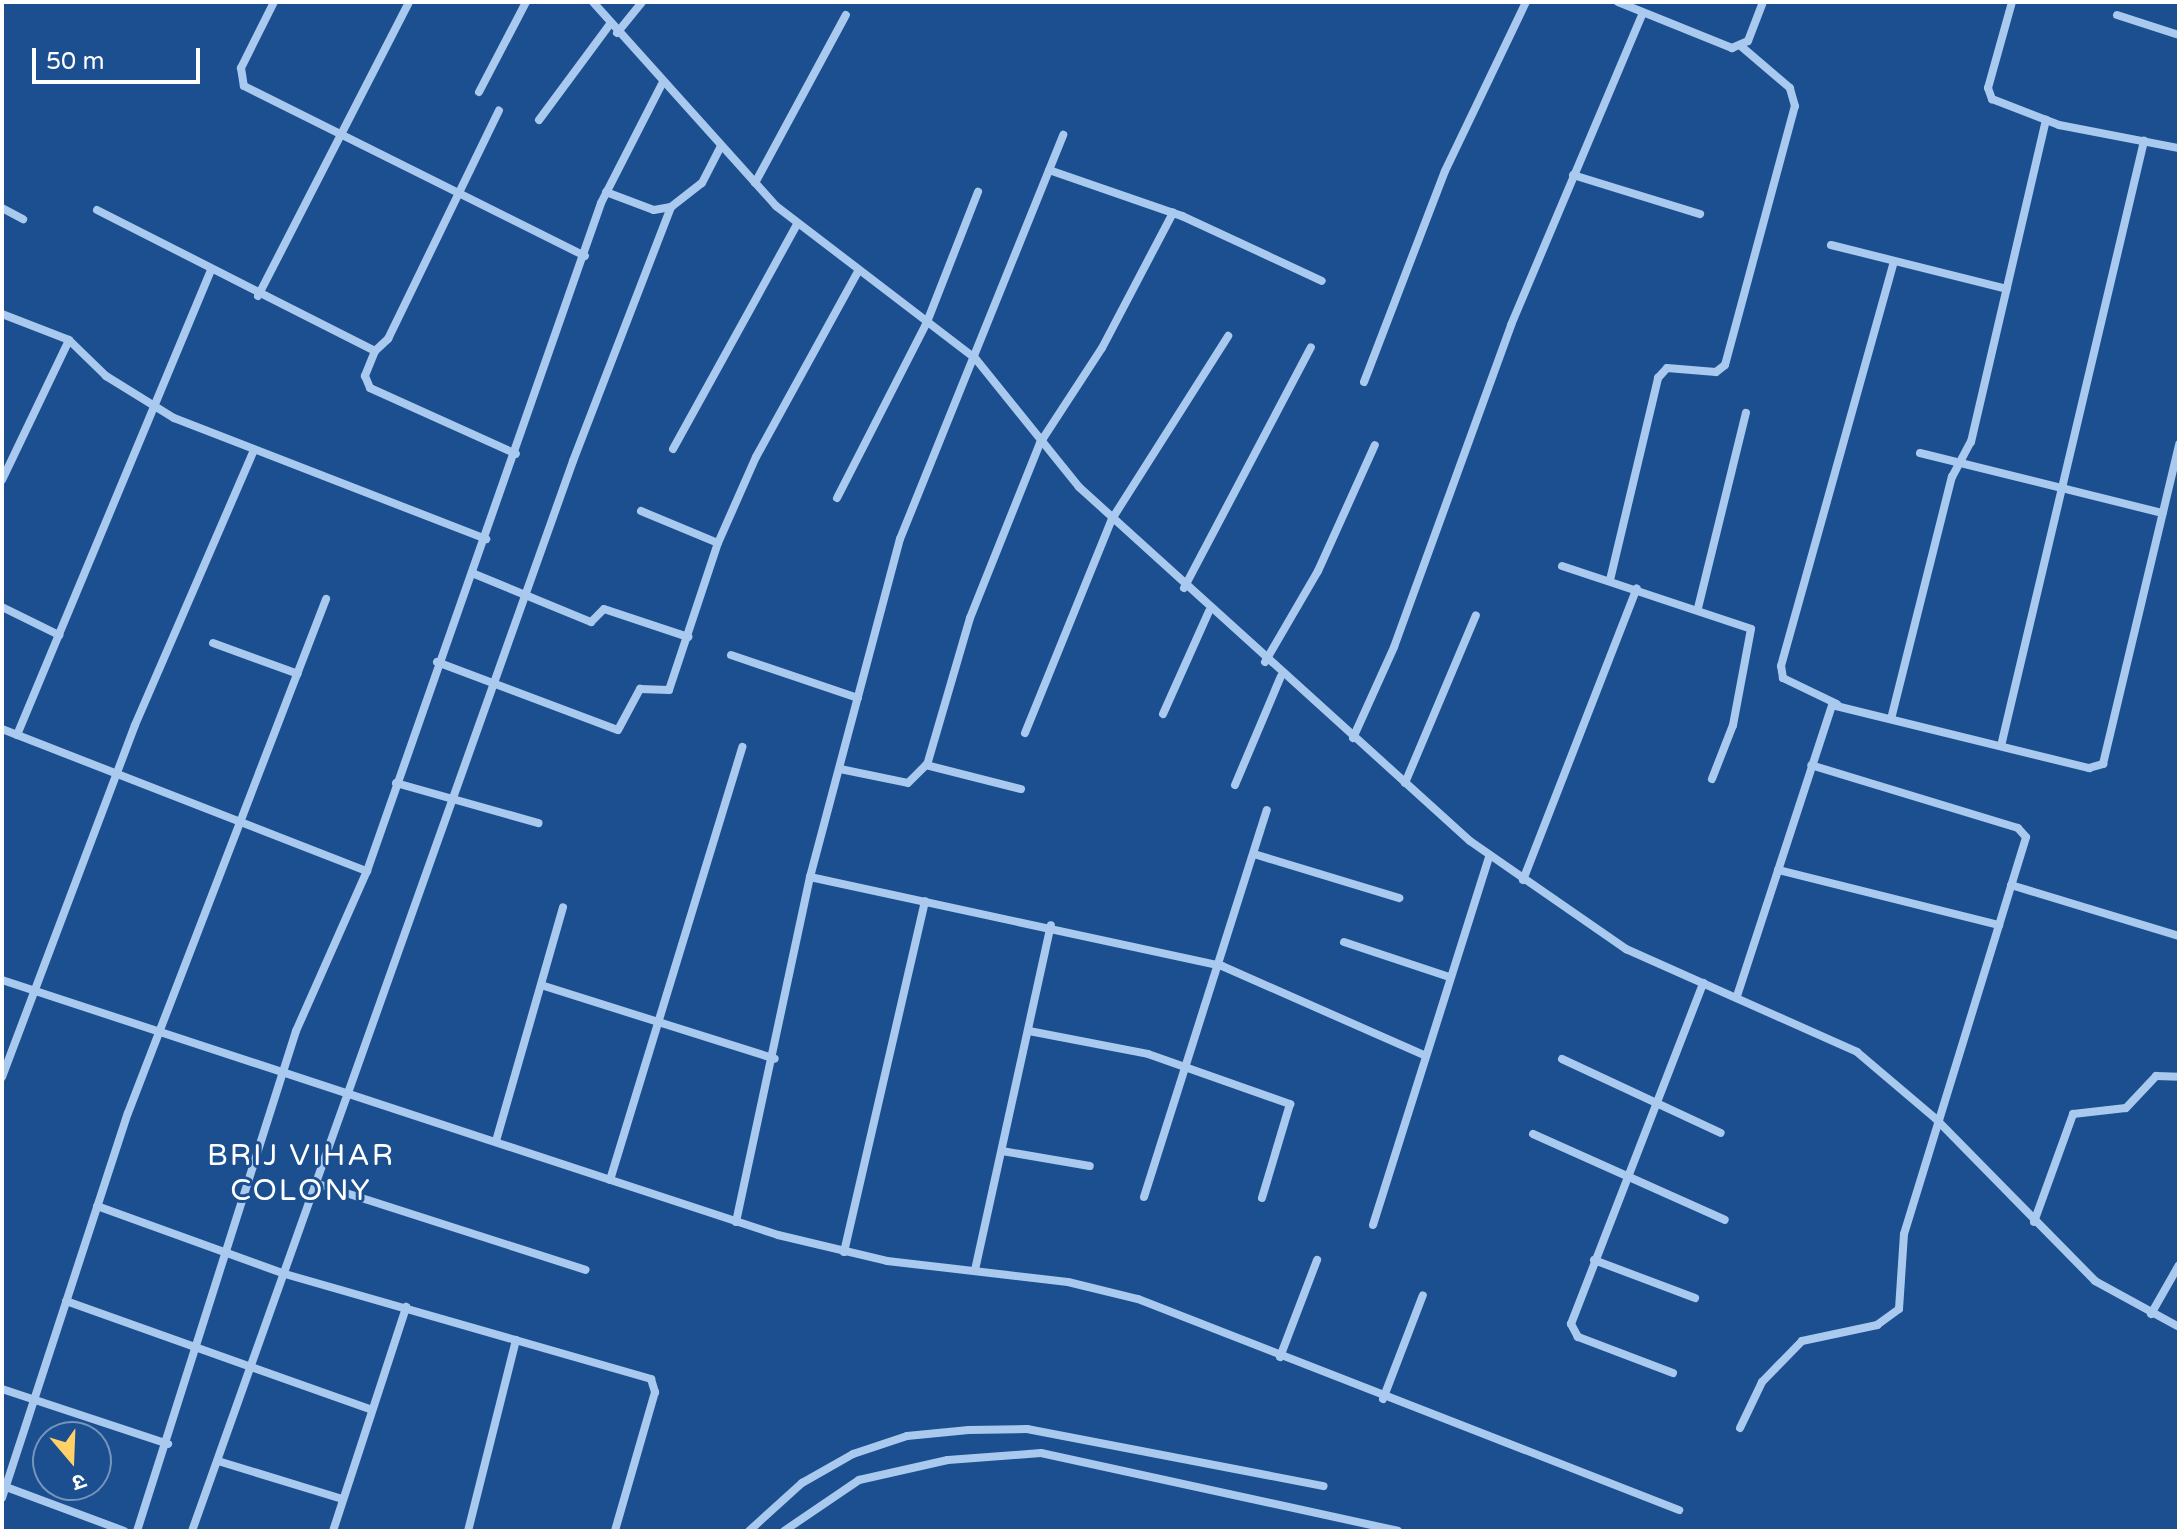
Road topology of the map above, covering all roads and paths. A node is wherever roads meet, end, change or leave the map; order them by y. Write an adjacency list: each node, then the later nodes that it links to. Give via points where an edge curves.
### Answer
1 (274, 2): 22 (street, via 240,80)
2 (409, 2): 22 (street)
3 (526, 2): 18 (street)
4 (593, 2): 13 (street)
5 (642, 2): 14 (street)
6 (1526, 2): 55 (street, via 1445,171)
7 (1618, 2): 10 (street)
8 (1763, 2): 16 (street)
9 (2012, 2): 21 (street, via 1988,95)
10 (1643, 13): 16 (street); 28 (street)
11 (846, 15): 29 (street)
12 (2117, 15): 15 (street)
13 (610, 24): 14 (street); 20 (street)
14 (617, 33): 17 (street)
15 (2179, 35)
16 (1742, 47): 76 (street, via 1790,88 1795,106 1725,365 1716,372 1667,368 1658,378)
17 (662, 84): 25 (street); 30 (street)
18 (479, 92)
19 (499, 110): 32 (street)
20 (539, 120)
21 (2046, 120): 24 (street); 46 (street)
22 (347, 132): 32 (street); 47 (street)
23 (1063, 135): 27 (street)
24 (2144, 141): 26 (street); 67 (street)
25 (721, 146): 29 (street); 33 (street, via 702,183)
26 (2179, 148)
27 (1049, 170): 36 (street); 54 (street)
28 (1573, 175): 37 (street); 101 (street)
29 (755, 183): 39 (street)
30 (606, 192): 33 (street, via 654,210); 41 (street)
31 (978, 192): 49 (street)
32 (457, 196): 41 (street); 53 (street)
33 (671, 207): 79 (street)
34 (2, 208): 38 (street)
35 (97, 210): 43 (street)
36 (1173, 213): 45 (street); 58 (street, via 1102,348)
37 (1700, 214)
38 (23, 219)
39 (797, 224): 44 (street); 61 (street)
40 (1831, 245): 42 (street)
41 (585, 256): 64 (street)
42 (1894, 261): 46 (street); 95 (street, via 1781,666 1783,678)
43 (211, 270): 47 (street); 56 (street)
44 (857, 273): 49 (street); 73 (street)
45 (1322, 281)
46 (2007, 289): 65 (street)
47 (258, 296): 53 (street)
48 (2, 314): 51 (street)
49 (927, 322): 54 (street); 68 (street)
50 (1228, 336): 71 (street)
51 (69, 340): 56 (street, via 106,376); 66 (street)
52 (1311, 347): 77 (street)
53 (375, 351): 64 (street, via 365,376 370,388)
54 (975, 358): 58 (street); 94 (street, via 900,539)
55 (1364, 382)
56 (152, 403): 62 (street); 85 (street)
57 (1746, 413): 82 (street)
58 (1040, 443): 71 (street); 104 (street, via 970,618)
59 (2179, 444): 70 (street)
60 (1375, 445): 90 (street)
61 (673, 449)
62 (254, 450): 72 (street); 107 (street)
63 (1920, 453): 65 (street)
64 (516, 454): 72 (street)
65 (1961, 462): 67 (street); 97 (street)
66 (2, 480)
67 (2061, 489): 70 (street); 102 (street)
68 (837, 498)
69 (641, 511): 73 (street)
70 (2163, 513): 102 (street, via 2103,764 2089,768)
71 (1112, 519): 77 (street); 99 (street)
72 (486, 539): 75 (street)
73 (718, 543): 86 (street)
74 (1562, 566): 76 (street)
75 (472, 573): 79 (street); 89 (street)
76 (1610, 580): 78 (street)
77 (1184, 588): 83 (street)
78 (1637, 588): 82 (street); 122 (street)
79 (527, 596): 86 (street, via 591,622 604,609); 93 (street)
80 (326, 599): 91 (street)
81 (2, 607): 85 (street)
82 (1698, 608): 108 (street, via 1746,624 1753,633)
83 (1209, 611): 90 (street); 96 (street)
84 (1476, 615): 110 (street)
85 (59, 635): 100 (street)
86 (688, 637): 93 (street, via 671,688 640,689 623,729)
87 (213, 643): 91 (street)
88 (731, 655): 94 (street)
89 (437, 662): 93 (street); 109 (street)
90 (1265, 662): 92 (street)
91 (298, 674): 116 (street)
92 (1281, 676): 101 (street); 111 (street)
93 (495, 686): 113 (street)
94 (858, 698): 106 (street)
95 (1837, 704): 97 (street); 105 (street)
96 (1163, 714)
97 (1891, 719): 102 (street)
98 (2, 729): 100 (street)
99 (1025, 733)
100 (17, 735): 107 (street)
101 (1353, 738): 110 (street)
102 (2001, 746)
103 (742, 747): 138 (street)
104 (927, 765): 106 (street, via 908,783); 112 (street)
105 (1811, 765): 119 (street); 123 (street, via 2023,830)
106 (840, 769): 121 (street)
107 (115, 778): 116 (street); 136 (street)
108 (1712, 779)
109 (396, 783): 113 (street); 120 (street)
110 (1405, 783): 118 (street)
111 (1235, 785)
112 (1021, 789)
113 (455, 802): 115 (street); 148 (street)
114 (1267, 810): 117 (street)
115 (538, 823)
116 (242, 825): 120 (street); 140 (street)
117 (1254, 854): 124 (street); 131 (street)
118 (1490, 855): 122 (street); 132 (street)
119 (1778, 870): 128 (street); 137 (street)
120 (367, 871): 145 (street)
121 (810, 877): 125 (street); 142 (street)
122 (1523, 880): 134 (street, via 1626,949)
123 (2011, 885): 128 (street); 129 (street)
124 (1399, 898)
125 (925, 901): 127 (street); 166 (street)
126 (563, 907): 135 (street)
127 (1051, 925): 131 (street); 139 (street)
128 (1999, 925): 150 (street)
129 (2179, 936)
130 (1344, 942): 132 (street)
131 (1222, 966): 141 (street); 144 (street)
132 (1449, 977): 141 (street)
133 (2, 980): 136 (street)
134 (1703, 983): 137 (street); 149 (street)
135 (541, 985): 138 (street); 153 (street)
136 (32, 989): 140 (street); 146 (street)
137 (1737, 996): 150 (street, via 1836,1038)
138 (659, 1026): 142 (street); 156 (street)
139 (1029, 1031): 144 (street); 154 (street)
140 (162, 1034): 145 (street); 161 (street)
141 (1424, 1055): 165 (street)
142 (775, 1059): 163 (street)
143 (1562, 1059): 149 (street)
144 (1188, 1069): 159 (street); 160 (street, via 1290,1104)
145 (286, 1070): 148 (street); 167 (street)
146 (2, 1077)
147 (2179, 1077): 164 (street, via 2156,1076 2126,1108 2073,1114)
148 (353, 1091): 153 (street); 158 (street)
149 (1655, 1105): 151 (street); 157 (street)
150 (1936, 1119): 164 (street); 189 (street, via 1900,1252 1899,1309 1877,1325 1802,1341 1762,1382)
151 (1721, 1133)
152 (1533, 1134): 157 (street)
153 (496, 1141): 156 (street)
154 (1002, 1151): 155 (street); 172 (street)
155 (1090, 1166)
156 (610, 1180): 163 (street)
157 (1627, 1181): 162 (street); 169 (street)
158 (318, 1184): 171 (street); 173 (street)
159 (1144, 1197)
160 (1262, 1198)
161 (97, 1206): 167 (street); 176 (street)
162 (1725, 1220)
163 (736, 1222): 166 (street)
164 (2034, 1222): 178 (street, via 2095,1281)
165 (1373, 1225)
166 (844, 1252): 172 (street)
167 (230, 1254): 173 (street); 181 (street)
168 (1317, 1260): 182 (street)
169 (1594, 1260): 175 (street); 184 (street, via 1572,1332)
170 (2179, 1265): 178 (street)
171 (586, 1270)
172 (975, 1270): 182 (street, via 1138,1299)
173 (285, 1274): 177 (street); 183 (street)
174 (1423, 1295): 186 (street)
175 (1695, 1298)
176 (66, 1301): 181 (street); 187 (street)
177 (406, 1307): 180 (street); 188 (street)
178 (2151, 1314): 179 (street)
179 (2179, 1327)
180 (516, 1340): 201 (street); 202 (street, via 655,1384)
181 (200, 1348): 183 (street); 190 (street)
182 (1280, 1357): 186 (street)
183 (252, 1369): 188 (street); 191 (street)
184 (1673, 1373)
185 (2, 1389): 187 (street)
186 (1383, 1399): 196 (street)
187 (34, 1401): 190 (street); 193 (street)
188 (370, 1409): 195 (street)
189 (1740, 1428)
190 (168, 1444): 198 (street)
191 (218, 1461): 195 (street); 199 (street)
192 (1324, 1486): 203 (street, via 1027,1429 969,1430 907,1436 853,1454 802,1483)
193 (6, 1487): 194 (street); 197 (street)
194 (2, 1498)
195 (342, 1499): 200 (street)
196 (1679, 1510)
197 (124, 1531)
198 (137, 1531)
199 (192, 1531)
200 (333, 1531)
201 (468, 1531)
202 (615, 1531)
203 (749, 1531)
204 (784, 1531): 205 (street, via 859,1480 948,1460 1041,1453)
205 (1398, 1531)

